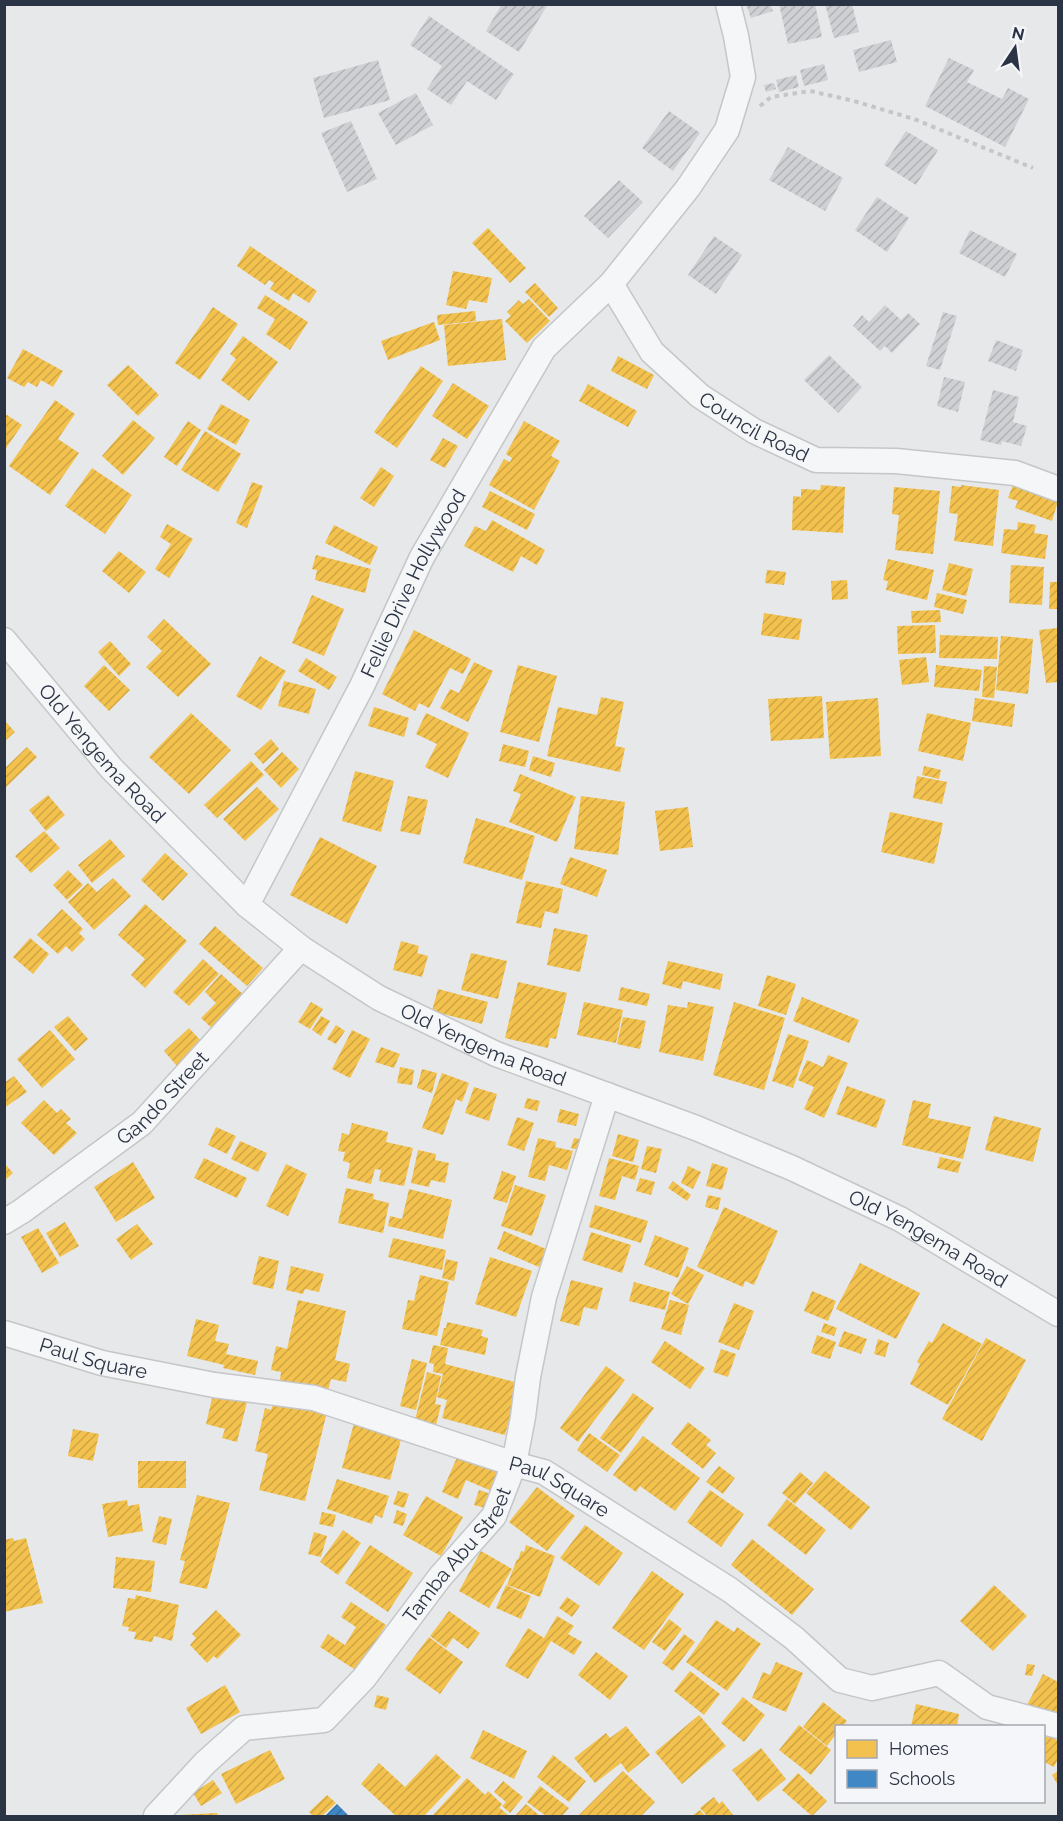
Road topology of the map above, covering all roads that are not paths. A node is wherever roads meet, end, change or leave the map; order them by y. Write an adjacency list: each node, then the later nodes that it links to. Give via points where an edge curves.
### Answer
1 (728, 4): 2 (street, Fellie Drive Hollywood, via 743,77 727,130 688,188)
2 (611, 284): 3 (street, Council Road, via 652,352 700,396 754,431 816,460 896,461 1015,473); 5 (street, Fellie Drive Hollywood, via 544,348 533,366 422,557 362,686)
3 (1059, 489)
4 (4, 640): 5 (street, Old Yengema Road, via 111,768)
5 (247, 905): 6 (street, Old Yengema Road)
6 (301, 948): 7 (street, Old Yengema Road, via 380,998 496,1054); 8 (street, Gando Street, via 142,1123)
7 (607, 1095): 9 (street, Old Yengema Road, via 792,1168 900,1220); 11 (street, Tamba Abu Street, via 544,1297)
8 (4, 1222)
9 (1059, 1314)
10 (4, 1333): 11 (street, Paul Square, via 102,1363 214,1385 314,1398)
11 (514, 1464): 12 (street, Paul Square, via 544,1472 730,1590 794,1638 840,1680 872,1688 939,1673 987,1707); 13 (street, Tamba Abu Street, via 494,1516 440,1577 364,1678 324,1720 244,1728)
12 (1059, 1726)
13 (156, 1816)

